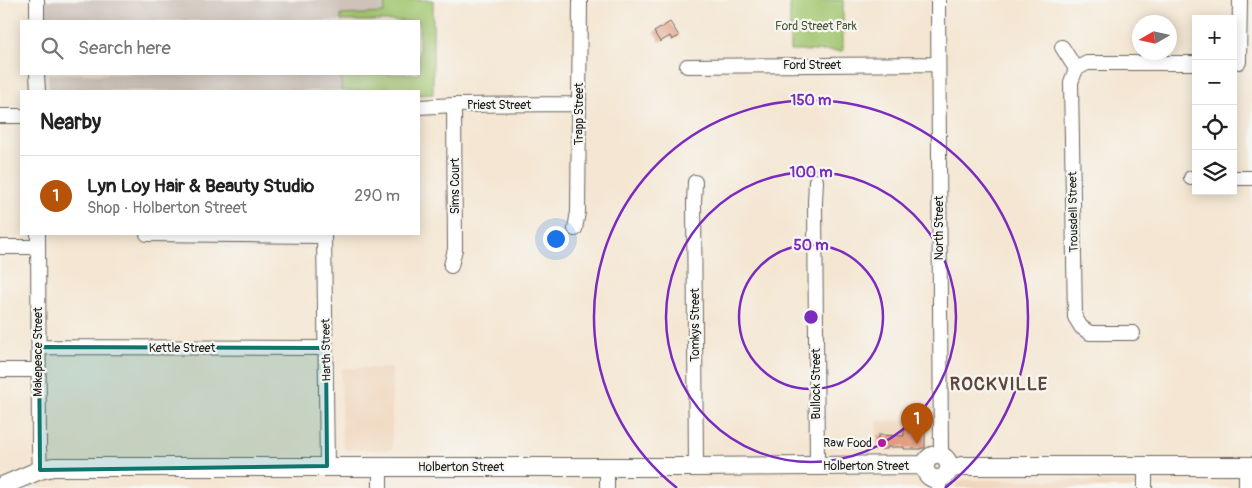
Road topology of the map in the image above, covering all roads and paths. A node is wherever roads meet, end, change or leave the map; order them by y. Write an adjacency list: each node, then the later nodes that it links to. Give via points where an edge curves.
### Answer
1 (37, 0): 5 (street)
2 (580, 0): 14 (street, Trapp Street)
3 (938, 0): 9 (street, North Street)
4 (1240, 0): 7 (street)
5 (37, 20)
6 (1062, 47): 11 (street)
7 (1241, 62)
8 (1192, 63): 11 (street, via 1087,64)
9 (938, 64): 10 (street, Ford Street); 41 (street, North Street)
10 (687, 66)
11 (1076, 69): 28 (street, Trousdell Street, via 1071,82 1075,317 1090,333)
12 (38, 75): 13 (street)
13 (38, 90)
14 (579, 104): 15 (street, Priest Street); 23 (street, Trapp Street)
15 (454, 105): 16 (street, Priest Street); 27 (street, Sims Court, via 455,249)
16 (420, 107)
17 (0, 116): 18 (street)
18 (20, 116)
19 (1237, 178): 20 (street)
20 (1252, 178)
21 (816, 181): 34 (street, Bullock Street)
22 (695, 182): 39 (street, Tomkys Street)
23 (575, 228)
24 (324, 235): 30 (street, Harth Street)
25 (38, 240): 26 (street); 29 (street, Makepeace Street)
26 (0, 247)
27 (451, 266)
28 (1133, 333)
29 (39, 347): 30 (street, Kettle Street); 32 (street, Makepeace Street)
30 (326, 348): 33 (street, Harth Street)
31 (0, 370): 32 (street)
32 (38, 370): 40 (street, Makepeace Street)
33 (327, 466): 37 (main road, Holberton Street); 40 (main road, Holberton Street, via 54,467)
34 (817, 466): 39 (main road, Holberton Street); 41 (main road, Holberton Street, via 925,465 926,472 934,479)
35 (1145, 466): 36 (main road); 41 (main road, via 962,466); 45 (street)
36 (1249, 466): 46 (street)
37 (380, 467): 38 (main road, Holberton Street); 43 (street)
38 (607, 467): 39 (main road, Holberton Street); 44 (street)
39 (696, 467)
40 (40, 470): 42 (main road, Holberton Street)
41 (942, 473)
42 (0, 487)
43 (380, 488)
44 (607, 488)
45 (1145, 488)
46 (1246, 488)

